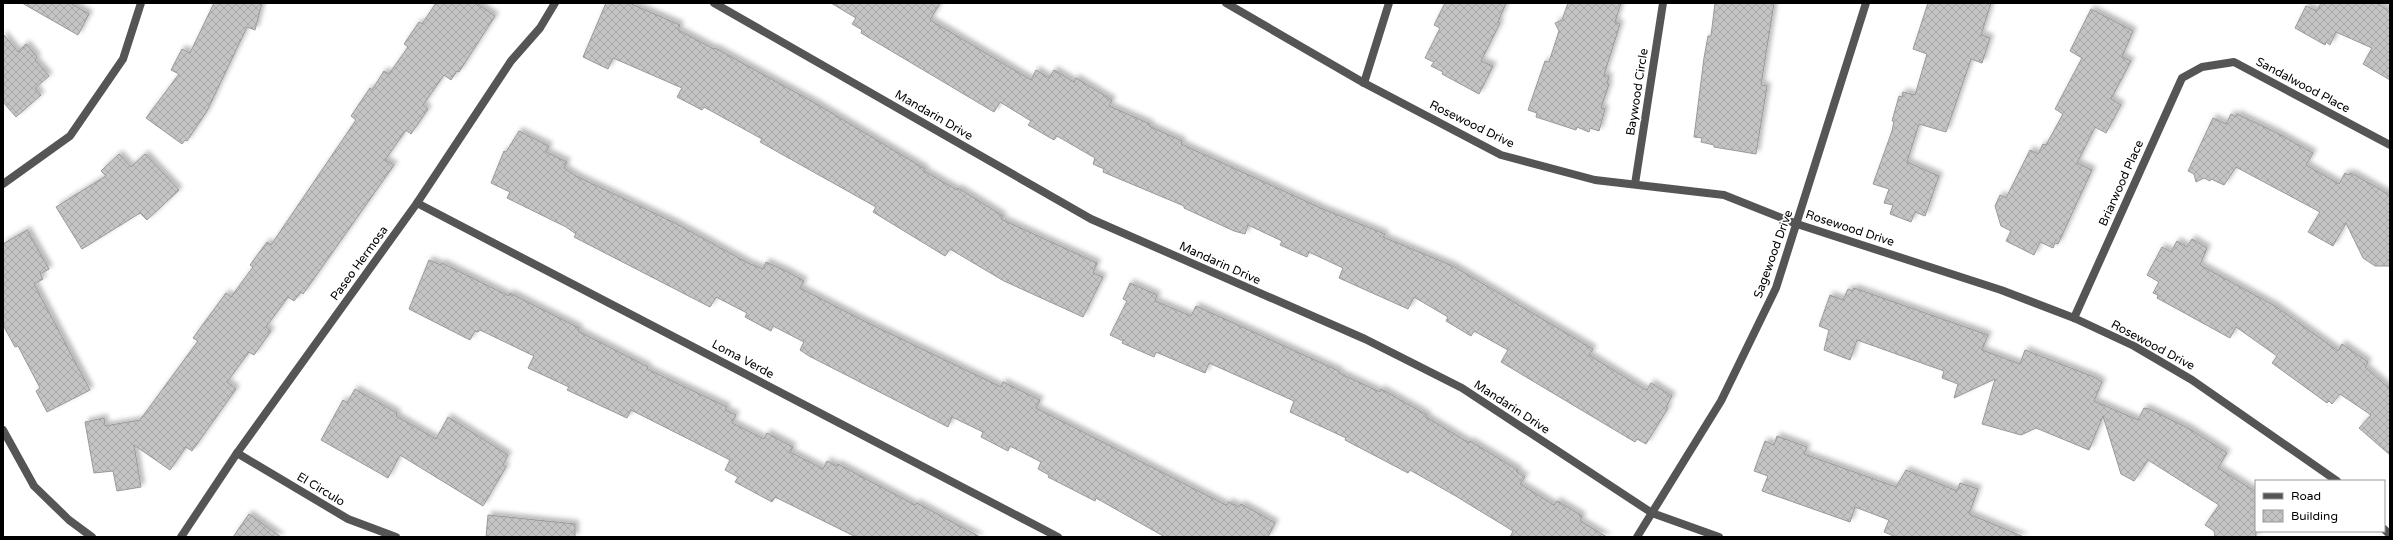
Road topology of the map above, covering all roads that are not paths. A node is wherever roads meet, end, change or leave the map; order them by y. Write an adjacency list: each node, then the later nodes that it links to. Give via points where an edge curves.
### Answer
1 (141, 3): 11 (street, via 123,59 70,136)
2 (555, 3): 13 (street, Paseo Hermosa, via 540,28 511,61)
3 (714, 3): 19 (street, Mandarin Drive, via 1091,219 1365,339 1462,388)
4 (1226, 3): 9 (street, Rosewood Drive)
5 (1389, 3): 9 (street)
6 (1663, 3): 12 (street, Baywood Circle)
7 (1866, 3): 14 (street, Sagewood Drive)
8 (2202, 66): 10 (street, Sandalwood Place, via 2234,62); 15 (street, Briarwood Place, via 2182,78)
9 (1364, 83): 12 (street, Rosewood Drive, via 1501,155 1595,180)
10 (2390, 145)
11 (3, 184)
12 (1635, 184): 14 (street, Rosewood Drive, via 1724,194)
13 (417, 203): 17 (street, Paseo Hermosa); 23 (street, Loma Verde)
14 (1797, 224): 15 (street, Rosewood Drive, via 2002,290); 19 (street, Sagewood Drive, via 1776,288 1721,401)
15 (2074, 318): 18 (street, Rosewood Drive, via 2134,346 2192,380)
16 (3, 430): 20 (street, via 34,486 69,520)
17 (237, 453): 21 (street, Paseo Hermosa); 22 (street, El Circulo, via 348,519)
18 (2336, 480)
19 (1652, 513): 24 (street, Sagewood Drive); 25 (street, Mandarin Drive)
20 (92, 537)
21 (181, 537)
22 (396, 537)
23 (1058, 537)
24 (1638, 537)
25 (1719, 537)

